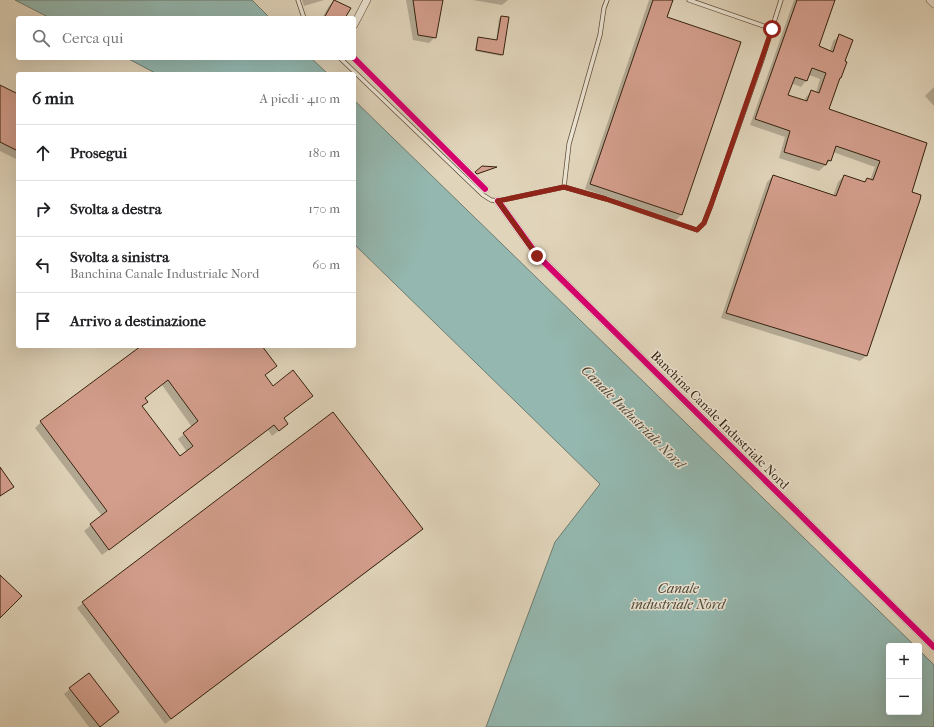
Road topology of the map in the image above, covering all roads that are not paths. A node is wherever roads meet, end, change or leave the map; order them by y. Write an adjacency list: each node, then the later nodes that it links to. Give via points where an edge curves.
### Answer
1 (298, 0): 8 (lane)
2 (367, 0): 9 (street)
3 (607, 0): 15 (lane, via 570,144)
4 (689, 0): 10 (lane)
5 (781, 0): 10 (lane)
6 (930, 0): 7 (street)
7 (934, 4)
8 (303, 16)
9 (356, 21)
10 (772, 29): 15 (lane, via 711,205 704,223 697,230)
11 (342, 60): 13 (lane)
12 (356, 60): 16 (street)
13 (355, 72)
14 (356, 73): 17 (lane, via 483,195)
15 (564, 187): 17 (lane)
16 (485, 189)
17 (498, 201): 18 (street, Banchina Canale Industriale Nord, via 537,256)
18 (934, 647)

